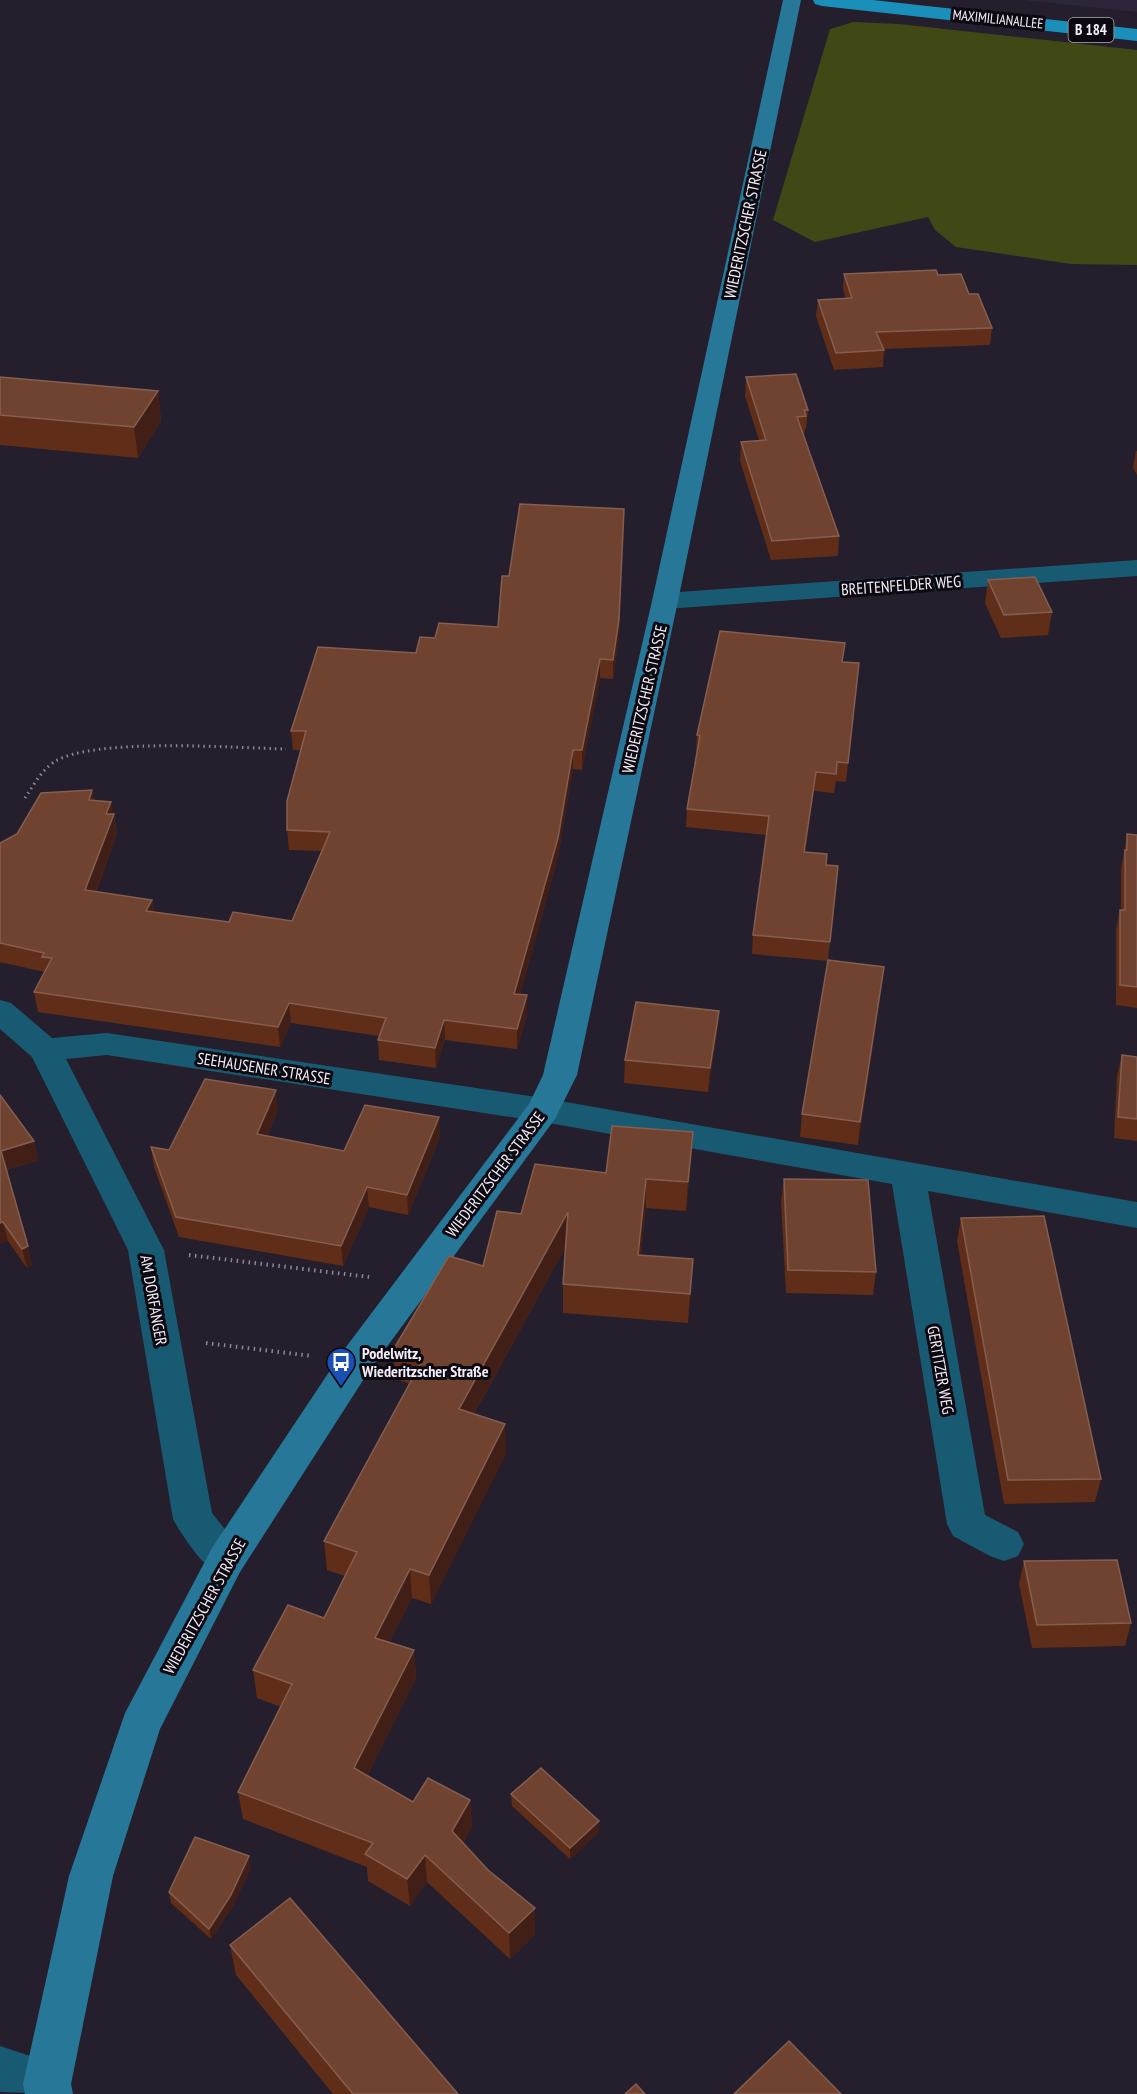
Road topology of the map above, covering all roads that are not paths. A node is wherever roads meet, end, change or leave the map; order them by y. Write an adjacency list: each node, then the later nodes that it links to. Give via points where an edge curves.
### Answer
1 (792, 0): 5 (street, WIEDERITZSCHER STRASSE)
2 (822, 0): 3 (main road, MAXIMILIANALLEE / B 184)
3 (1137, 35)
4 (1137, 568): 5 (street, BREITENFELDER WEG)
5 (665, 601): 8 (street, WIEDERITZSCHER STRASSE, via 560,1075)
6 (0, 1011): 7 (street)
7 (45, 1050): 8 (street, SEEHAUSENER STRASSE, via 107,1044); 12 (street, AM DORFANGER, via 147,1250 193,1519)
8 (543, 1110): 9 (street); 12 (street, WIEDERITZSCHER STRASSE, via 356,1361)
9 (908, 1175): 10 (street); 11 (street, GERTITZER WEG, via 967,1524)
10 (1137, 1215)
11 (1004, 1544)
12 (226, 1560): 14 (street, WIEDERITZSCHER STRASSE, via 140,1726 91,1876)
13 (0, 2069): 14 (street)
14 (48, 2089)

